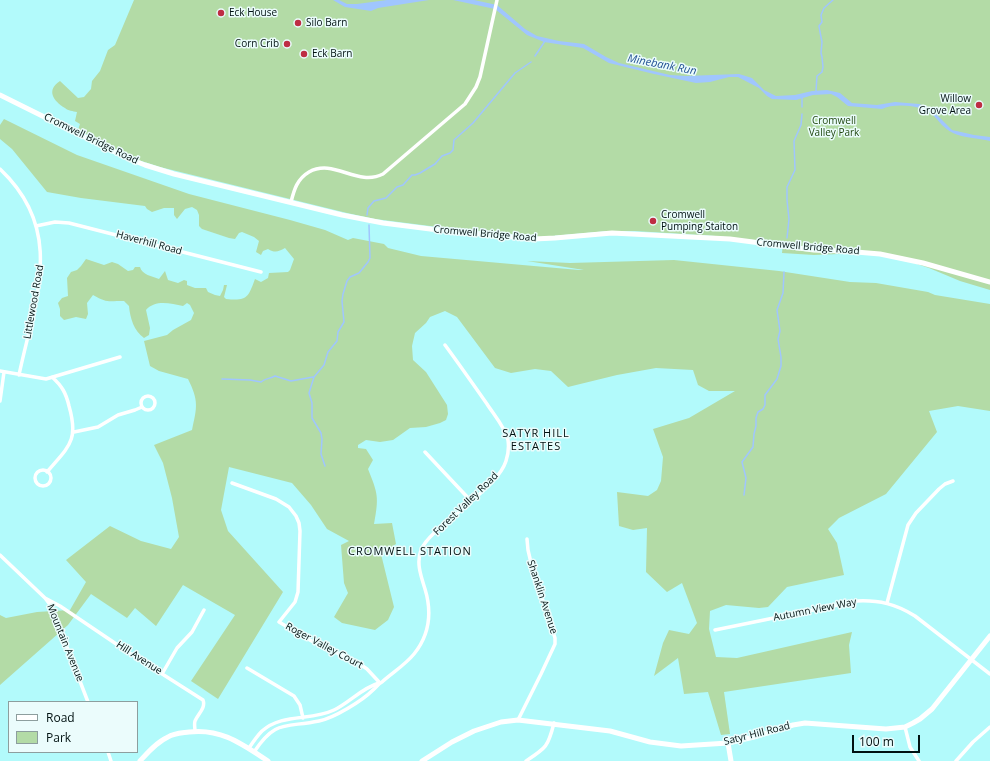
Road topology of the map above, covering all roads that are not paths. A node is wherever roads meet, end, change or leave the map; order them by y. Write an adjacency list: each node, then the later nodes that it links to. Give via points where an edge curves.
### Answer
1 (497, 0): 4 (street, via 476,87 459,110 383,174 363,178 332,168 318,168 296,183)
2 (0, 95): 4 (main road, Cromwell Bridge Road, via 145,165)
3 (0, 169): 5 (street, Littlewood Road, via 27,202)
4 (291, 202): 7 (main road, Cromwell Bridge Road, via 383,223 534,239 612,233 730,239 814,250 862,252 923,263)
5 (36, 226): 6 (street, Haverhill Road, via 55,222 69,223); 11 (street, Littlewood Road, via 41,252 40,275)
6 (261, 272)
7 (990, 282)
8 (445, 344): 20 (street, Forest Valley Road, via 502,426 508,441 506,461 502,469)
9 (120, 357): 12 (street)
10 (2, 372): 11 (street); 13 (street)
11 (19, 375): 12 (street, via 46,379)
12 (52, 377): 15 (street, via 64,390 73,419)
13 (0, 401)
14 (142, 407): 14 (street, via 143,398 150,396 154,399 156,406 152,409 146,410); 15 (street, via 118,415 98,427)
15 (74, 432): 17 (street, via 66,450)
16 (424, 452): 20 (street)
17 (47, 472): 17 (street, via 42,470 37,473 35,477 38,484 45,486 49,483 51,478)
18 (953, 481): 24 (street, via 938,489 908,525)
19 (232, 483): 32 (street, Roger Valley Court, via 284,503 292,510 299,523 298,592 295,602 279,622 357,662)
20 (471, 501): 32 (street, Forest Valley Road, via 422,548 419,569 428,599 427,627 422,642 414,654)
21 (527, 539): 35 (street, Shanklin Avenue, via 532,567 555,644)
22 (0, 555): 23 (street, Mountain Avenue)
23 (45, 598): 30 (street, Hill Avenue); 33 (street, Mountain Avenue, via 54,612)
24 (887, 603): 26 (street, Autumn View Way, via 857,601); 28 (street, Autumn View Way, via 915,616)
25 (204, 610): 30 (street, via 192,632 177,648)
26 (715, 630)
27 (990, 636): 28 (main road, Satyr Hill Road)
28 (971, 659): 31 (street, Autumn View Way); 38 (main road, Satyr Hill Road, via 932,709 920,720)
29 (247, 668): 34 (street, via 294,696)
30 (162, 674): 40 (street, Hill Avenue, via 203,700 203,706 195,722)
31 (990, 674)
32 (380, 683): 34 (street, Forest Valley Road, via 369,686 334,710 322,715); 36 (street, Forest Valley Road, via 373,691 342,712 328,719)
33 (88, 701)
34 (303, 717): 36 (street); 42 (street, Forest Valley Road, via 272,724 260,732)
35 (518, 720): 37 (main road, Satyr Hill Road); 46 (main road, Satyr Hill Road, via 501,722 474,731)
36 (304, 723): 43 (street, Forest Valley Road, via 273,730)
37 (554, 723): 41 (main road, Satyr Hill Road, via 610,731 658,744 692,746); 47 (street, via 549,742)
38 (905, 727): 41 (main road, Satyr Hill Road, via 886,729 805,723); 49 (street, via 910,747)
39 (990, 727): 50 (street)
40 (195, 732): 42 (main road, via 227,736); 44 (main road, via 166,738)
41 (728, 743): 48 (main road)
42 (249, 748): 43 (main road)
43 (254, 752): 45 (main road)
44 (140, 761)
45 (268, 761)
46 (422, 761)
47 (526, 761)
48 (731, 761)
49 (919, 761)
50 (956, 761)

